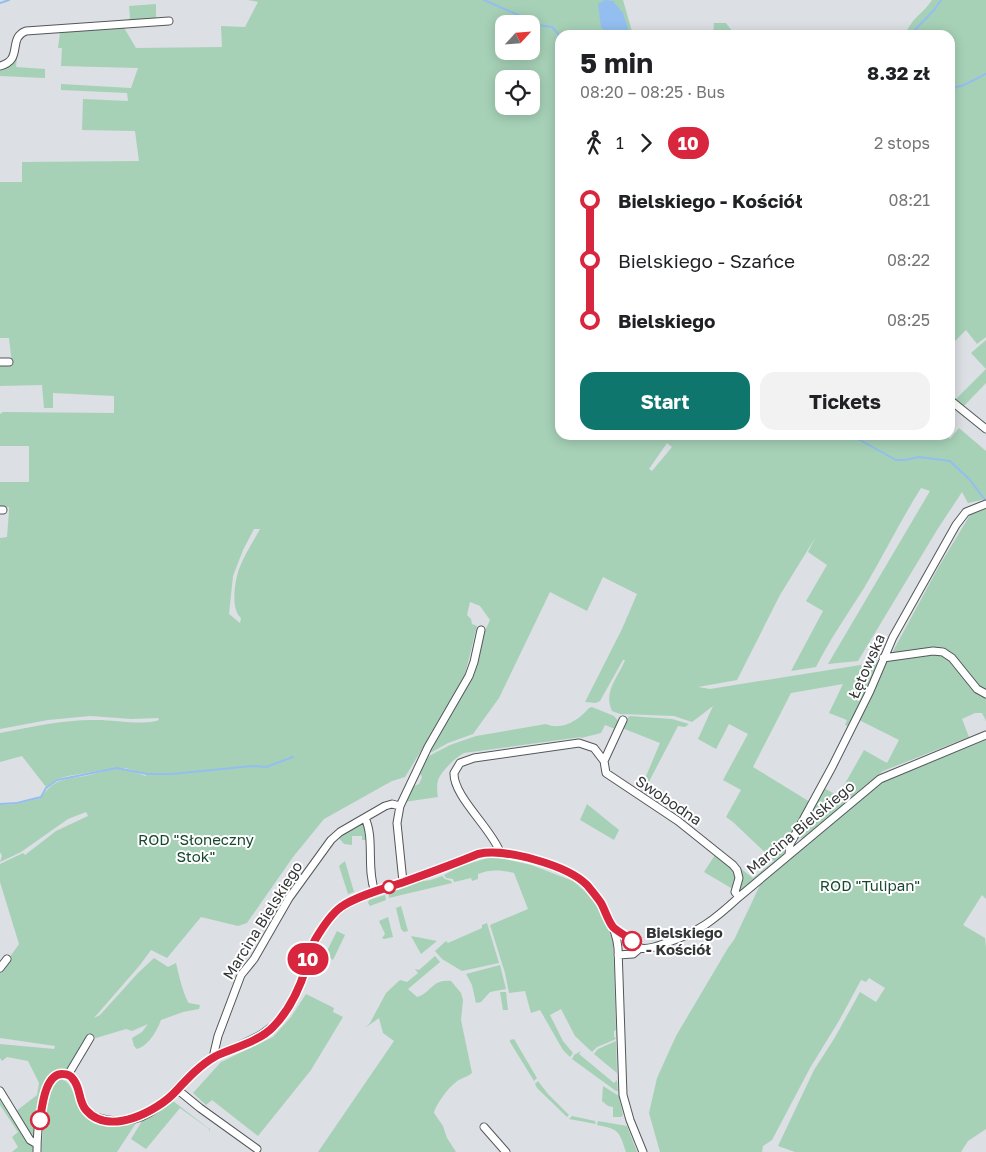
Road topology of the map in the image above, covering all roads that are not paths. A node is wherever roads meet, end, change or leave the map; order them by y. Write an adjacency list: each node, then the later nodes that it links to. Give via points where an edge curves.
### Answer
1 (169, 21): 2 (street, via 26,31 17,37 11,61)
2 (0, 66)
3 (0, 362): 4 (street)
4 (9, 362)
5 (955, 404): 6 (street)
6 (986, 429)
7 (986, 504): 9 (street, Łętowska, via 966,512 956,525)
8 (481, 630): 14 (street, via 468,676 428,746)
9 (883, 658): 10 (street, via 943,652 952,658 977,689); 17 (street, Łętowska, via 870,691 790,844)
10 (986, 694)
11 (622, 720): 13 (street)
12 (986, 735): 17 (street, Marcina Bielskiego, via 880,778)
13 (604, 761): 16 (street, Swobodna, via 594,748 579,743 485,756 463,761 457,766 454,773 456,786); 20 (street, Swobodna, via 608,776 678,821 733,865 739,875 735,892)
14 (400, 806): 15 (street, Marcina Bielskiego, via 392,804); 18 (street, via 398,823)
15 (364, 818): 19 (street, via 369,826 370,871); 29 (street, Marcina Bielskiego, via 331,840 241,975 218,1036)
16 (500, 852): 18 (street, via 478,854); 21 (street, via 548,864 578,877 601,902)
17 (789, 854): 20 (street, Marcina Bielskiego)
18 (403, 882): 19 (street)
19 (375, 892): 29 (street, via 348,903 326,922 312,947 296,995 275,1025 264,1034)
20 (738, 897): 24 (street, Marcina Bielskiego, via 692,934 660,946)
21 (613, 927): 22 (street); 23 (street)
22 (628, 937): 23 (street); 24 (street)
23 (618, 944): 25 (street)
24 (640, 948): 25 (street, Marcina Bielskiego, via 633,954)
25 (618, 955): 37 (street, via 623,1094)
26 (7, 958): 27 (street)
27 (0, 968)
28 (90, 1038): 30 (street)
29 (216, 1057): 32 (street, via 198,1068)
30 (68, 1075): 32 (street, via 75,1081 86,1111 106,1120 129,1120 145,1114); 34 (street, via 56,1075 48,1085)
31 (0, 1090): 34 (street)
32 (178, 1090): 35 (street)
33 (484, 1127): 36 (street)
34 (37, 1148)
35 (257, 1148)
36 (506, 1152)
37 (643, 1152)

